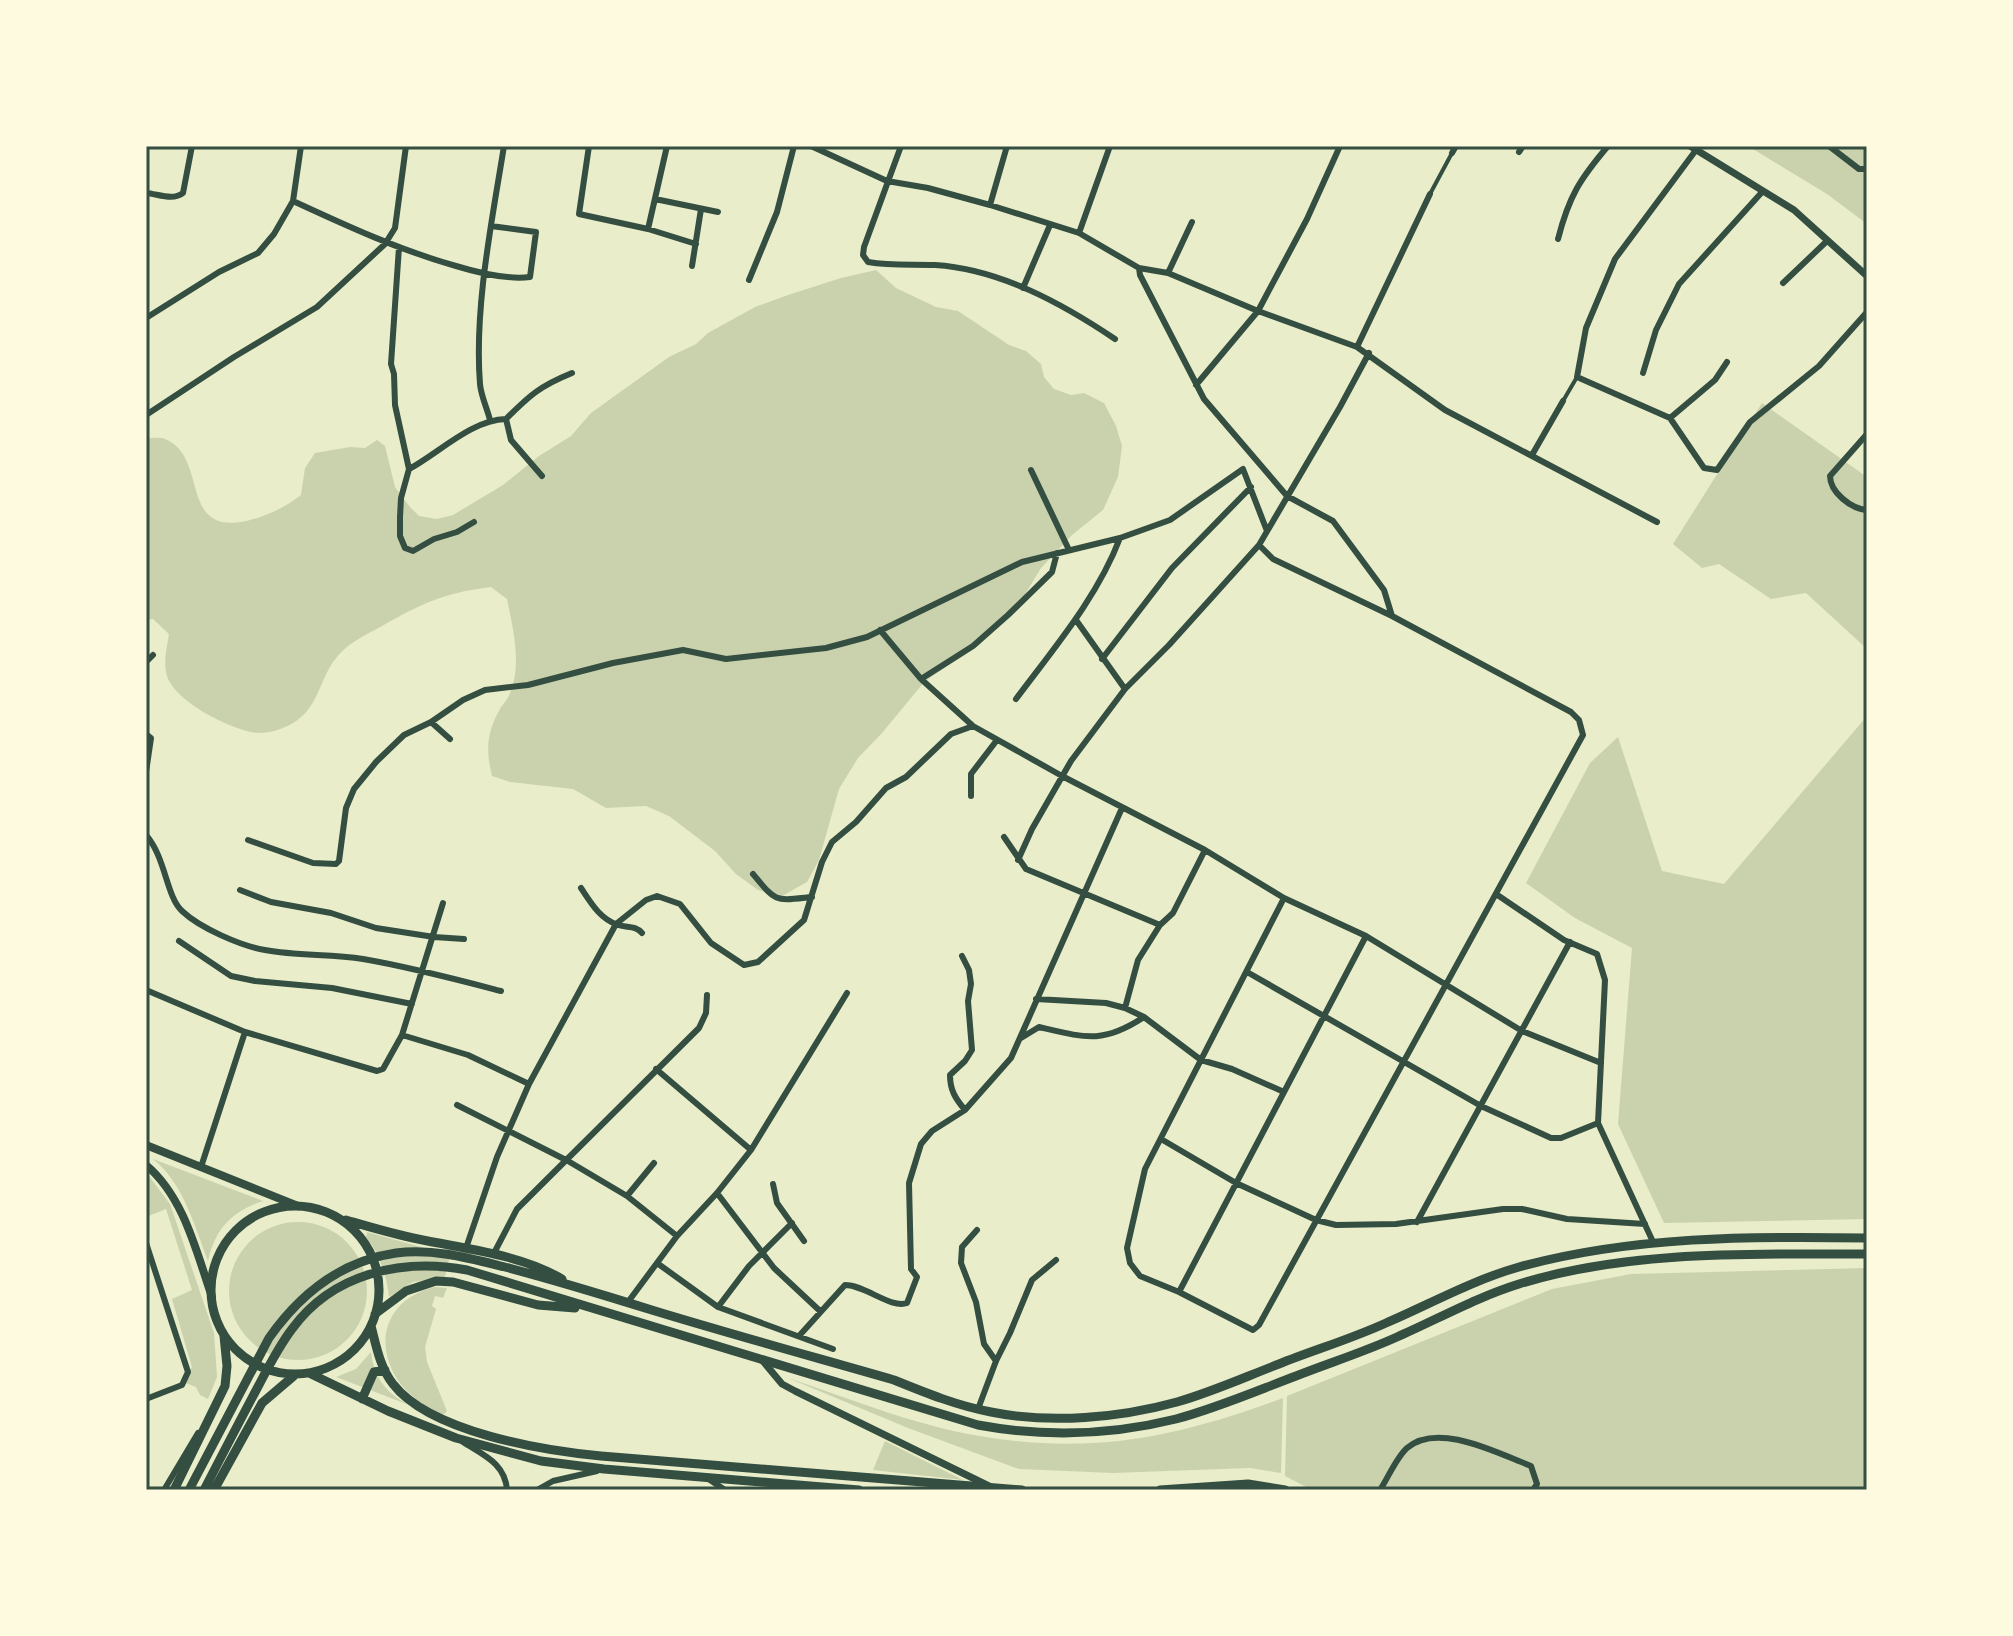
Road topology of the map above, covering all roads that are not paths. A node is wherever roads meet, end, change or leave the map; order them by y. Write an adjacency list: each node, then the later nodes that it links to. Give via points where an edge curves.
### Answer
1 (192, 146): 20 (street, via 183,193)
2 (301, 146): 23 (street)
3 (406, 146): 34 (street, via 395,228)
4 (504, 146): 29 (street)
5 (589, 146): 30 (street, via 579,214)
6 (667, 146): 22 (street)
7 (794, 146): 42 (street, via 777,212)
8 (811, 146): 18 (street)
9 (901, 146): 18 (street)
10 (1007, 146): 24 (street)
11 (1110, 146): 31 (street)
12 (1340, 146): 45 (street)
13 (1608, 146): 32 (street, via 1577,187)
14 (1829, 146): 17 (street, via 1859,169)
15 (1693, 148): 19 (street); 54 (street, via 1615,259 1586,328)
16 (1454, 150): 21 (street)
17 (1867, 169)
18 (887, 181): 24 (street); 44 (street, via 864,247 868,262 936,265)
19 (1763, 191): 33 (street, via 1794,210); 53 (street, via 1679,284 1656,330)
20 (146, 193)
21 (1430, 194): 49 (street)
22 (655, 199): 25 (street); 30 (street)
23 (293, 201): 34 (street); 47 (street, via 258,253)
24 (990, 205): 28 (street)
25 (701, 209): 26 (street); 35 (street)
26 (718, 212)
27 (1192, 222): 39 (street)
28 (1050, 225): 31 (street); 44 (street)
29 (491, 226): 40 (street); 40 (street, via 536,232 531,273 526,279)
30 (648, 229): 35 (street)
31 (1079, 233): 38 (street)
32 (1558, 239)
33 (1827, 241): 41 (street); 43 (street)
34 (385, 244): 36 (street); 57 (street, via 317,307)
35 (696, 244): 37 (street)
36 (399, 247): 40 (street); 64 (street, via 391,364)
37 (692, 266)
38 (1139, 268): 39 (street); 55 (street)
39 (1168, 273): 45 (street)
40 (485, 274): 60 (street, via 479,354)
41 (1867, 276)
42 (749, 280)
43 (1783, 283)
44 (1023, 288): 48 (street)
45 (1258, 311): 49 (street); 55 (street)
46 (1867, 312): 58 (street, via 1819,366 1750,422 1717,470 1704,468)
47 (146, 318)
48 (1115, 339)
49 (1357, 347): 50 (street)
50 (1369, 353): 62 (street, via 1445,410); 69 (street)
51 (1727, 362): 58 (street, via 1715,380)
52 (572, 373): 59 (street, via 525,398)
53 (1643, 373)
54 (1577, 377): 56 (street); 58 (street)
55 (1196, 385): 63 (street)
56 (1563, 401): 62 (street)
57 (146, 415)
58 (1670, 418)
59 (506, 419): 60 (street); 67 (street, via 511,440)
60 (490, 420): 64 (street)
61 (1867, 434): 70 (street, via 1830,476 1830,485)
62 (1532, 455): 72 (street)
63 (1255, 458): 65 (street); 69 (street)
64 (409, 469): 71 (street, via 400,517 405,548 413,551)
65 (1243, 469): 68 (street); 74 (street, via 1170,520)
66 (1031, 470): 76 (street)
67 (542, 476)
68 (1251, 487): 73 (street); 82 (street, via 1172,568)
69 (1287, 496): 73 (street); 78 (street, via 1333,521 1384,590)
70 (1867, 510)
71 (474, 522)
72 (1657, 522)
73 (1267, 531): 75 (street)
74 (1120, 538): 76 (street); 79 (street)
75 (1259, 545): 78 (street, via 1273,559); 85 (street)
76 (1069, 550): 77 (street)
77 (1057, 553): 80 (street, via 1022,562); 84 (street, via 1052,572 1008,615 973,646)
78 (1392, 616): 104 (street, via 1579,720 1583,735)
79 (1076, 620): 82 (street); 86 (street)
80 (880, 630): 84 (street); 87 (street, via 826,648 726,659 683,650 613,663 485,690)
81 (153, 655): 83 (street)
82 (1102, 659): 85 (street)
83 (146, 662)
84 (921, 679): 88 (street)
85 (1125, 689): 93 (street)
86 (1016, 699)
87 (431, 722): 90 (street); 98 (street, via 404,735 354,789 336,864 313,863)
88 (973, 726): 91 (street); 106 (street, via 951,734 832,842)
89 (146, 734): 92 (street, via 151,745)
90 (450, 739)
91 (997, 740): 93 (street); 94 (street, via 971,774)
92 (146, 772)
93 (1062, 776): 95 (street); 100 (street)
94 (971, 796)
95 (1122, 808): 99 (street); 105 (street)
96 (146, 835): 118 (street, via 162,858 181,910 217,934 264,950 328,954)
97 (1004, 837): 100 (street)
98 (248, 840)
99 (1205, 850): 107 (street); 110 (street, via 1173,913)
100 (1018, 860): 105 (street, via 1026,869)
101 (753, 874): 106 (street, via 772,898)
102 (581, 888): 109 (street, via 595,910)
103 (240, 890): 113 (street, via 376,928)
104 (1496, 894): 116 (street); 120 (street)
105 (1085, 895): 110 (street); 125 (street)
106 (812, 897): 109 (street, via 796,930 751,965 711,943 680,904 657,896)
107 (1284, 898): 112 (street); 119 (street)
108 (443, 903): 113 (street)
109 (616, 924): 111 (street); 138 (street)
110 (1160, 925): 127 (street, via 1138,960)
111 (642, 933)
112 (1366, 936): 120 (street); 129 (street)
113 (434, 937): 114 (street); 118 (street)
114 (464, 939)
115 (179, 941): 126 (street, via 231,976)
116 (1570, 942): 130 (street); 136 (street, via 1597,954 1602,966)
117 (962, 956): 142 (street, via 971,984 972,1050 950,1075 955,1098)
118 (422, 970): 122 (street); 126 (street)
119 (1247, 972): 129 (street); 134 (street)
120 (1447, 983): 130 (street); 135 (street)
121 (146, 990): 131 (street)
122 (501, 991)
123 (847, 993): 147 (street)
124 (707, 995): 137 (street, via 699,1028)
125 (1036, 999): 127 (street); 133 (street)
126 (412, 1004): 132 (street)
127 (1125, 1008): 128 (street)
128 (1144, 1017): 133 (street, via 1114,1035 1075,1036 1039,1027); 134 (street)
129 (1323, 1017): 135 (street); 139 (street)
130 (1522, 1031): 136 (street); 141 (street)
131 (245, 1032): 132 (street, via 377,1071); 151 (street)
132 (402, 1035): 138 (street, via 468,1055)
133 (1018, 1040): 142 (street, via 1011,1058)
134 (1201, 1060): 139 (street); 145 (street)
135 (1403, 1063): 141 (street); 158 (street)
136 (1601, 1063): 143 (street)
137 (656, 1069): 147 (street); 148 (street)
138 (529, 1084): 144 (street)
139 (1284, 1092): 152 (street)
140 (457, 1105): 144 (street)
141 (1481, 1106): 143 (street, via 1551,1138); 159 (street)
142 (965, 1110): 180 (street, via 925,1137 913,1162 909,1246 917,1277 907,1303 899,1305 845,1285)
143 (1598, 1123): 161 (street)
144 (510, 1131): 148 (street); 168 (street)
145 (1161, 1139): 152 (street); 175 (street, via 1145,1169 1127,1248 1140,1276)
146 (146, 1145): 151 (main road)
147 (751, 1150): 154 (street)
148 (568, 1161): 155 (street); 171 (street, via 517,1209)
149 (654, 1163): 155 (street)
150 (146, 1165): 176 (main road, via 175,1198)
151 (201, 1167): 156 (main road)
152 (1236, 1183): 158 (street); 175 (street)
153 (773, 1184): 160 (street, via 777,1203)
154 (717, 1193): 163 (street); 169 (street)
155 (627, 1196): 163 (street)
156 (298, 1206): 157 (main road); 176 (main road, via 259,1214 235,1232 215,1267)
157 (335, 1216): 168 (main road); 181 (main road, via 358,1234 372,1256 379,1289)
158 (1316, 1220): 159 (street, via 1360,1226); 175 (street, via 1256,1329)
159 (1417, 1222): 161 (street, via 1522,1209 1567,1219)
160 (792, 1223): 165 (street); 169 (street)
161 (1645, 1224): 167 (street)
162 (977, 1230): 187 (street, via 962,1247 961,1263 984,1344)
163 (677, 1236): 173 (street)
164 (1867, 1238): 167 (main road)
165 (804, 1241)
166 (146, 1243): 191 (street, via 188,1372 182,1385)
167 (1654, 1244): 193 (main road, via 1502,1272 1377,1327 1162,1406 1072,1417)
168 (466, 1248): 171 (main road)
169 (762, 1253): 178 (street); 180 (street)
170 (1867, 1254): 186 (main road, via 1670,1259 1547,1277 1487,1295 1392,1339 1210,1408 1106,1430 1040,1432 978,1425)
171 (493, 1255): 174 (main road, via 545,1268)
172 (1056, 1260): 187 (street, via 1032,1280)
173 (657, 1263): 177 (street); 178 (street)
174 (575, 1287): 177 (main road); 203 (main road, via 457,1255 418,1252 376,1258 335,1274 302,1298 269,1338)
175 (1179, 1292)
176 (212, 1297): 183 (main road)
177 (628, 1302): 193 (main road)
178 (718, 1307): 184 (street)
179 (595, 1310): 181 (main road, via 538,1305 436,1281 406,1291); 186 (main road); 204 (main road, via 443,1265 380,1270 340,1286 308,1310 280,1345)
180 (820, 1311): 184 (street)
181 (375, 1314): 182 (main road)
182 (371, 1326): 188 (main road); 189 (main road, via 345,1357)
183 (224, 1333): 190 (main road, via 255,1363); 194 (main road, via 226,1380)
184 (799, 1336): 185 (street)
185 (833, 1349)
186 (762, 1360): 199 (street, via 782,1384)
187 (996, 1361): 193 (street)
188 (385, 1370): 192 (main road, via 374,1372); 199 (main road, via 410,1401 503,1440 536,1448)
189 (309, 1373): 190 (main road); 192 (main road)
190 (297, 1374): 205 (main road, via 262,1403)
191 (146, 1399)
192 (362, 1399): 195 (main road)
193 (978, 1409)
194 (211, 1418): 201 (street); 202 (main road)
195 (456, 1438): 196 (main road, via 541,1461); 206 (street, via 497,1464)
196 (604, 1469): 197 (main road); 207 (street)
197 (704, 1476): 198 (main road); 208 (street)
198 (768, 1486): 200 (main road)
199 (989, 1486): 210 (main road)
200 (802, 1487): 209 (main road)
201 (164, 1490)
202 (174, 1490)
203 (189, 1490)
204 (204, 1490)
205 (214, 1490)
206 (507, 1490)
207 (537, 1490)
208 (725, 1490)
209 (859, 1490)
210 (1022, 1490)
211 (1160, 1490): 212 (main road, via 1248,1484)
212 (1285, 1490)
213 (1380, 1490): 214 (street, via 1407,1448 1429,1439 1456,1438 1531,1466 1537,1484)
214 (1533, 1490)

